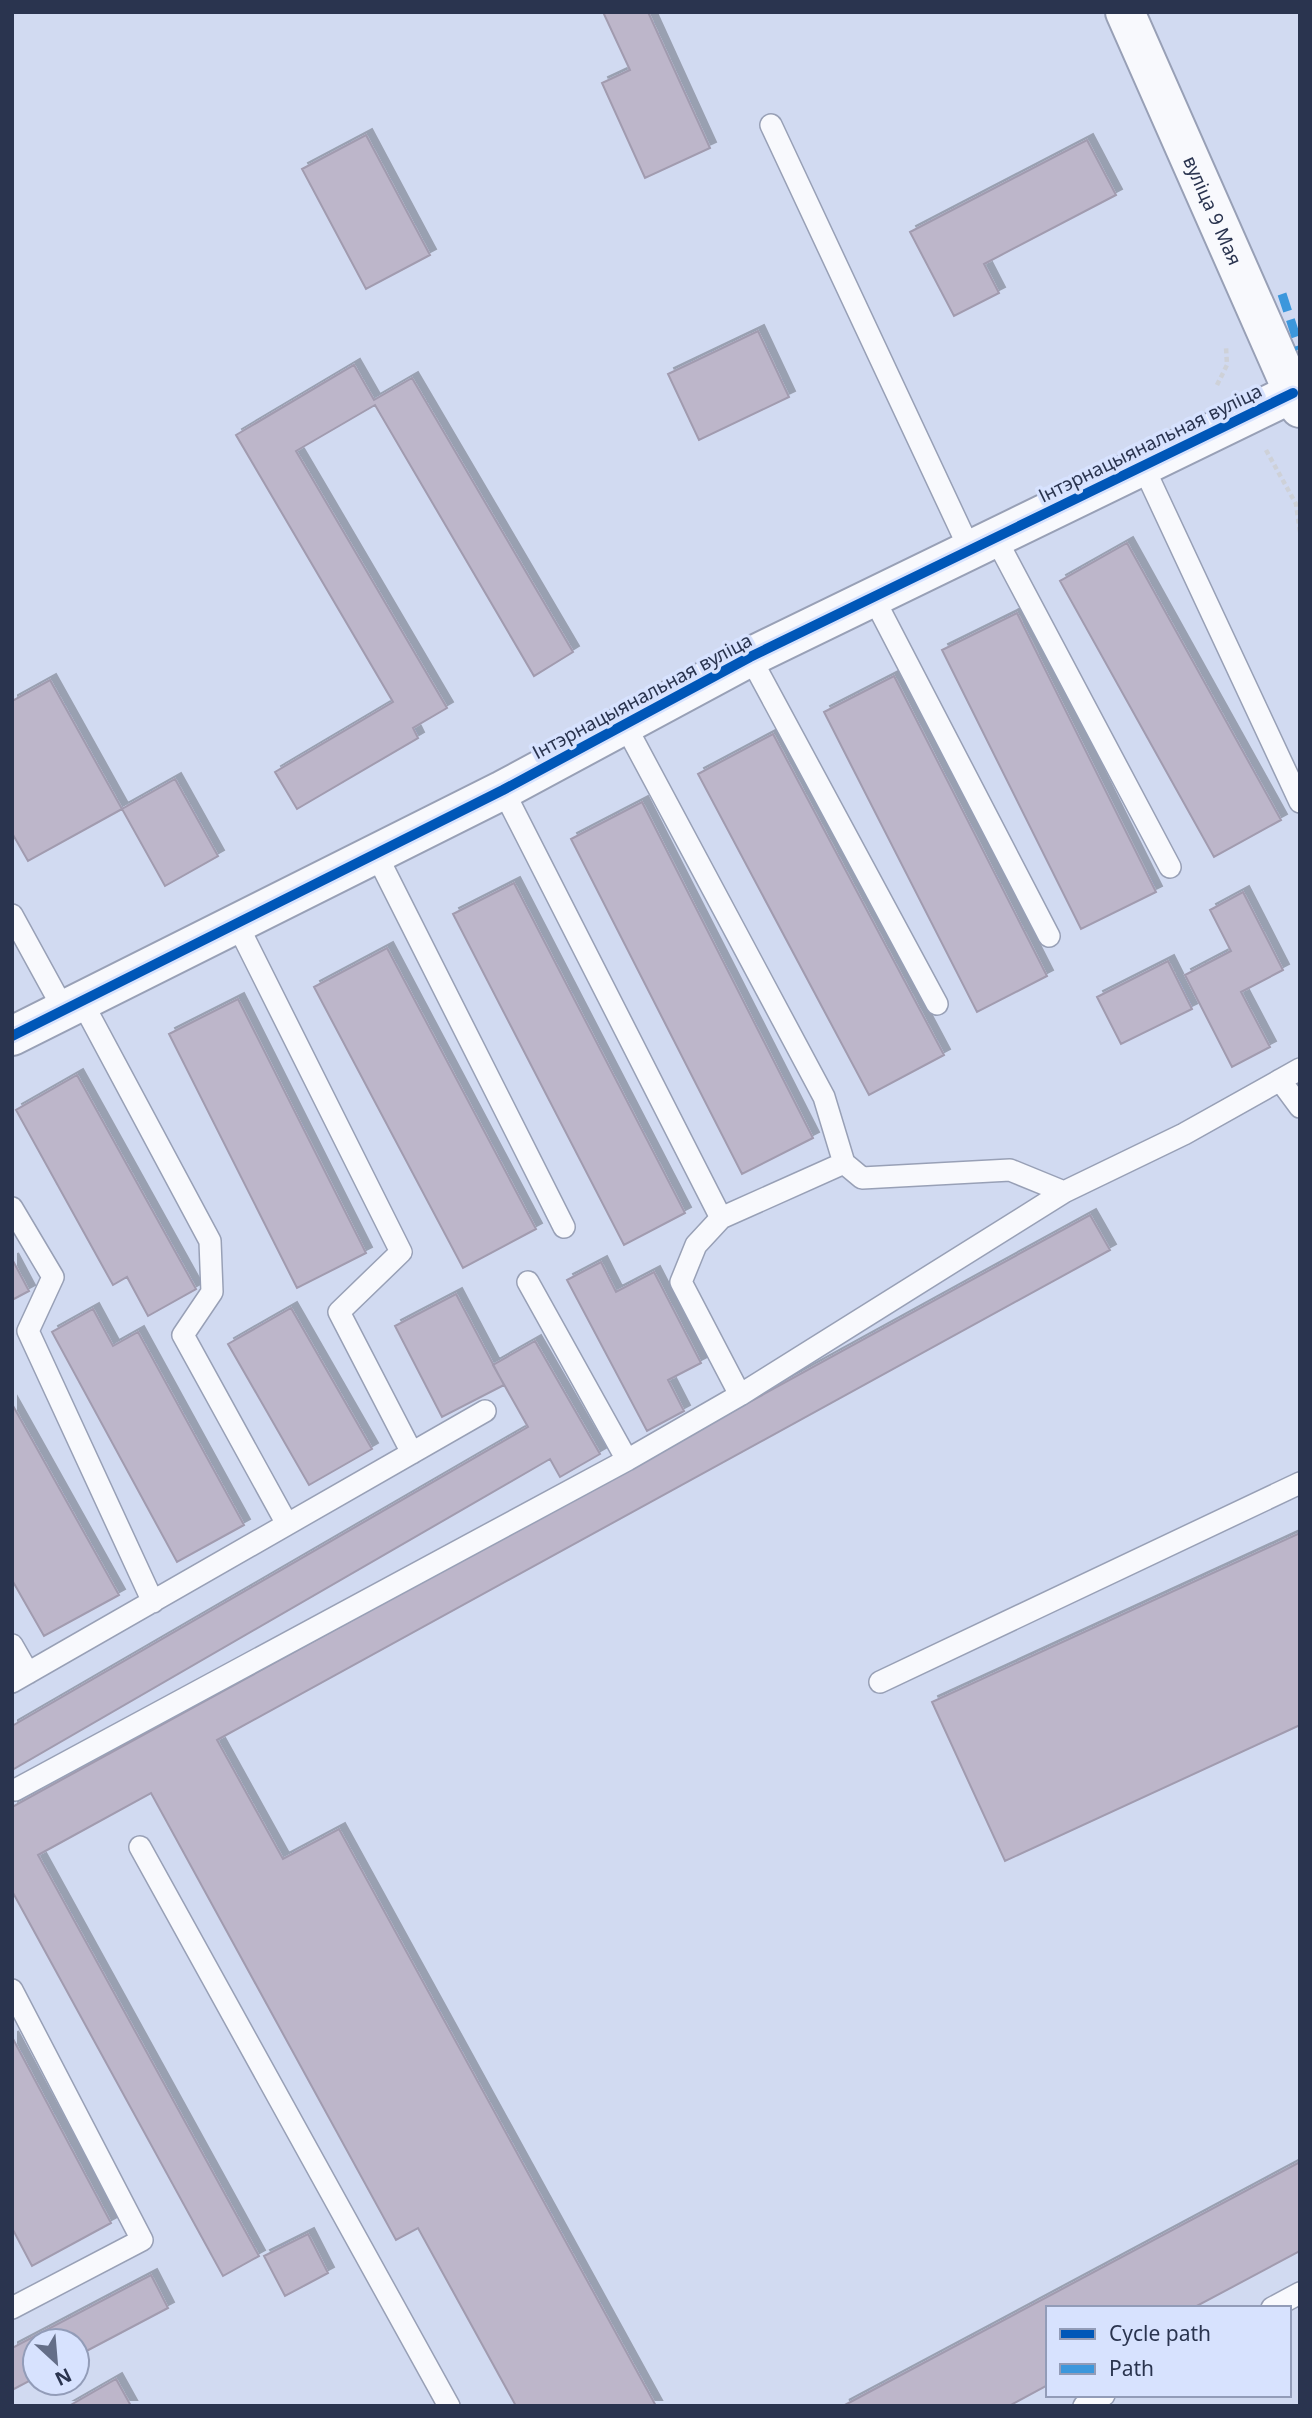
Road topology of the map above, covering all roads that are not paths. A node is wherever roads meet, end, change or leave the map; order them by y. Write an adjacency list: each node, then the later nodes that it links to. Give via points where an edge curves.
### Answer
1 (1125, 12): 3 (street, вуліца 9 Мая)
2 (771, 125): 5 (lane)
3 (1296, 401): 4 (street, Інтэрнацыянальная вуліца)
4 (1143, 466): 5 (street, Інтэрнацыянальная вуліца); 10 (lane)
5 (982, 544): 6 (street, Інтэрнацыянальная вуліца); 12 (lane)
6 (873, 597): 7 (street, Інтэрнацыянальная вуліца); 15 (lane)
7 (750, 657): 8 (street, Інтэрнацыянальная вуліца); 16 (lane)
8 (625, 725): 9 (street, Інтэрнацыянальная вуліца); 22 (lane, via 824,1097)
9 (503, 790): 11 (street, Інтэрнацыянальная вуліца); 25 (lane)
10 (1300, 802)
11 (376, 854): 14 (street, Інтэрнацыянальная вуліца); 26 (lane)
12 (1170, 867)
13 (12, 915): 17 (lane)
14 (237, 925): 17 (street, Інтэрнацыянальная вуліца); 30 (lane, via 401,1252 339,1312)
15 (1049, 936)
16 (937, 1004)
17 (73, 1005): 18 (street, Інтэрнацыянальная вуліца); 33 (lane, via 211,1241 212,1292 183,1335)
18 (12, 1036)
19 (1300, 1069): 20 (lane)
20 (1280, 1080): 21 (lane); 23 (lane, via 1184,1134)
21 (1300, 1107)
22 (844, 1163): 23 (lane, via 862,1178 1010,1170); 25 (lane)
23 (1064, 1192): 28 (lane)
24 (12, 1208): 34 (lane, via 53,1277 28,1331)
25 (721, 1217): 28 (lane, via 696,1245 681,1282)
26 (564, 1227)
27 (528, 1282): 31 (lane)
28 (740, 1395): 31 (lane)
29 (485, 1411): 30 (lane)
30 (412, 1453): 33 (lane)
31 (627, 1460): 38 (lane)
32 (1300, 1483): 37 (lane)
33 (288, 1524): 34 (lane)
34 (152, 1602): 36 (lane)
35 (12, 1645): 36 (lane)
36 (20, 1677)
37 (880, 1682)
38 (15, 1790)
39 (140, 1847): 45 (lane)
40 (12, 1990): 42 (lane, via 142,2240)
41 (1300, 2293): 43 (lane)
42 (13, 2306)
43 (1276, 2306)
44 (1100, 2397): 46 (lane)
45 (449, 2406)
46 (1084, 2406)

